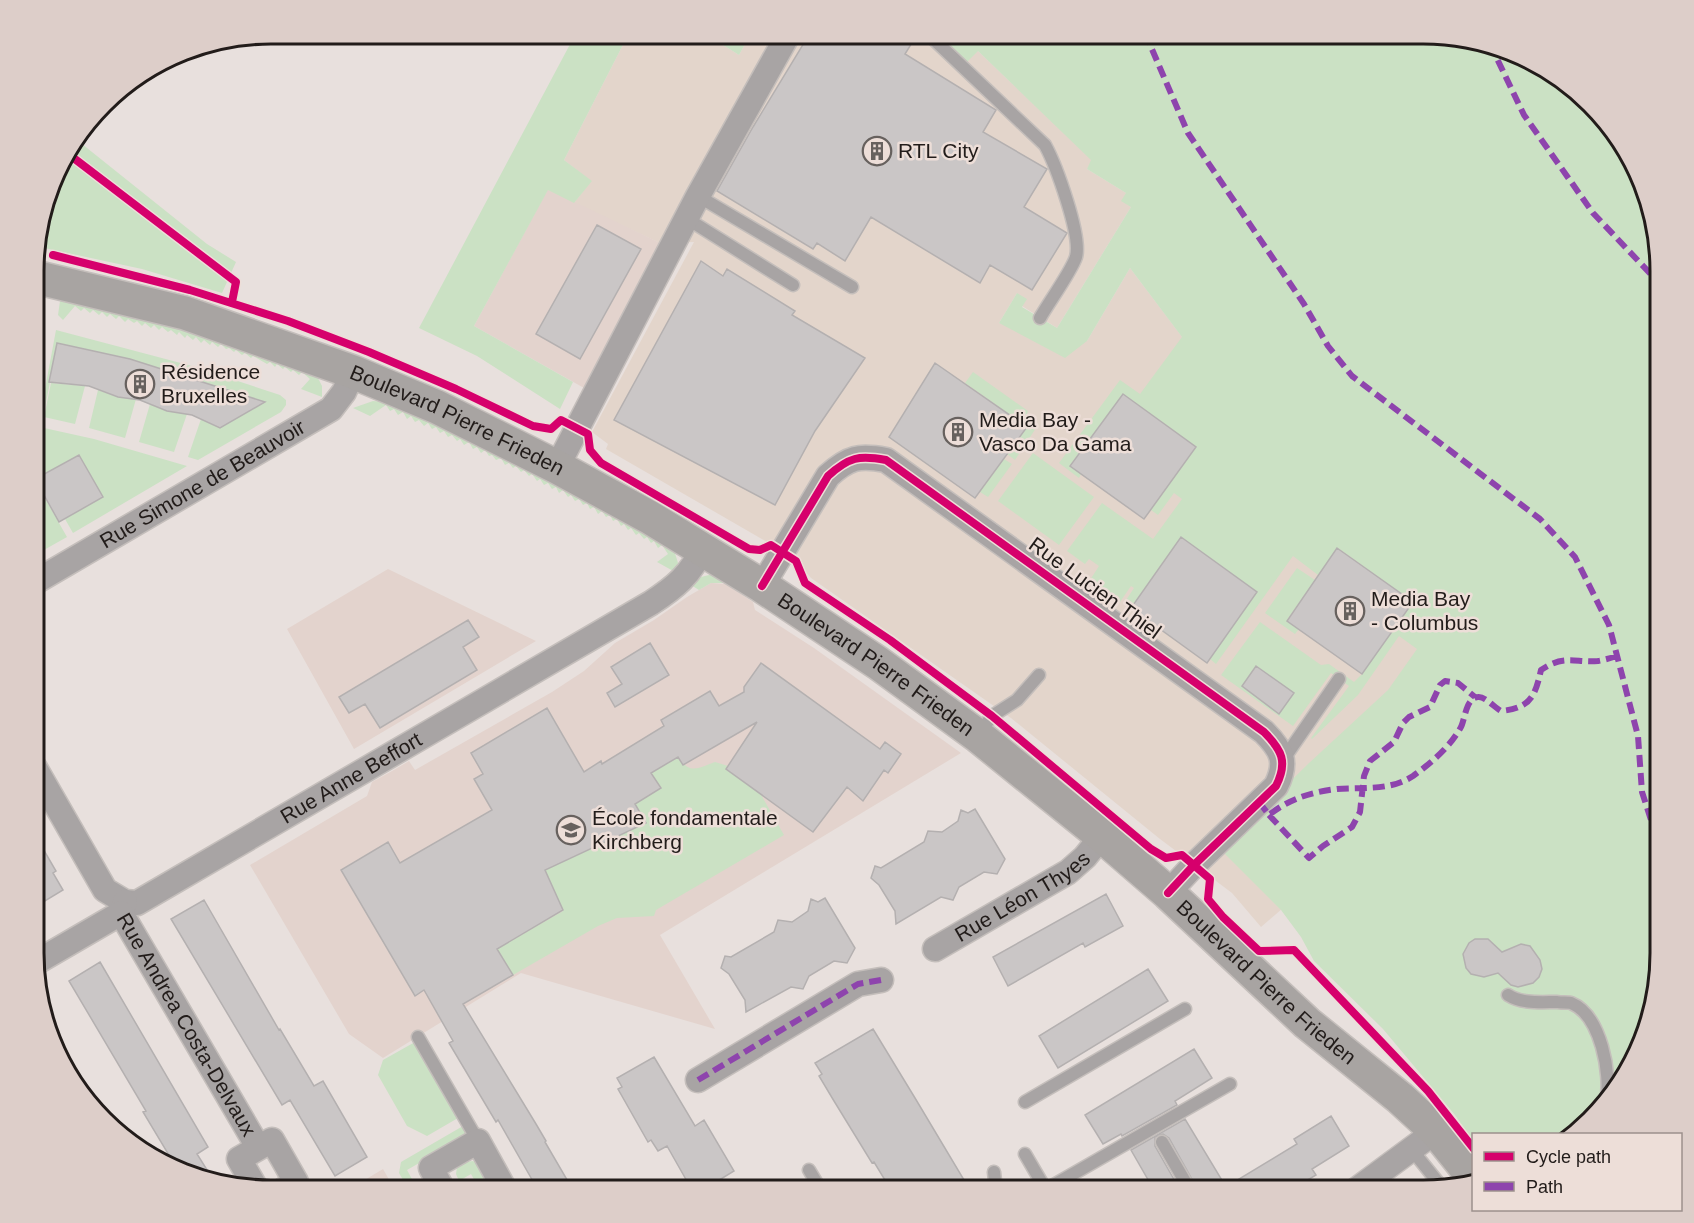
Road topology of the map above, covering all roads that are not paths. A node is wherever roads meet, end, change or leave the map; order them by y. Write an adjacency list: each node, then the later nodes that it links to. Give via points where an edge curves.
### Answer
1 (783, 44): 3 (street)
2 (939, 44): 8 (lane, via 1045,145 1054,162 1078,241 1076,257)
3 (698, 196): 4 (street); 7 (lane)
4 (686, 218): 6 (lane); 10 (street)
5 (44, 279): 9 (main road, Boulevard Pierre Frieden, via 184,313)
6 (793, 285)
7 (852, 287)
8 (1040, 318)
9 (353, 372): 10 (main road, Boulevard Pierre Frieden, via 437,407); 12 (street, Rue Simone de Beauvoir, via 331,409)
10 (557, 467): 11 (main road, Boulevard Pierre Frieden)
11 (702, 548): 13 (main road, Boulevard Pierre Frieden); 21 (street, Rue Anne Beffort, via 697,561 675,588 651,603)
12 (44, 577)
13 (762, 586): 16 (main road, Boulevard Pierre Frieden); 17 (street, Rue Lucien Thiel, via 828,476 851,459 866,456 886,460 1264,732)
14 (1039, 675): 16 (lane, via 1017,700 992,716)
15 (1339, 679): 17 (lane)
16 (978, 736): 19 (main road, Boulevard Pierre Frieden)
17 (1283, 760): 20 (street, via 1276,786)
18 (44, 784): 21 (street, via 105,890)
19 (1102, 836): 20 (main road, Boulevard Pierre Frieden); 22 (street, Rue Léon Thyes, via 1068,872)
20 (1168, 893): 32 (main road, Boulevard Pierre Frieden, via 1307,1023 1400,1098)
21 (123, 908): 23 (street, Rue Anne Beffort); 35 (street, Rue Andrea Costa-Delvaux)
22 (935, 949)
23 (44, 957)
24 (881, 980): 28 (street, via 858,984)
25 (1508, 995): 30 (lane, via 1516,1000 1571,1003 1594,1023)
26 (1185, 1009): 31 (lane)
27 (418, 1037): 33 (lane)
28 (698, 1080)
29 (1230, 1084): 48 (lane)
30 (1607, 1086)
31 (1025, 1102)
32 (1424, 1141): 39 (main road, Boulevard Pierre Frieden); 41 (lane); 50 (street)
33 (477, 1142): 43 (street, via 431,1168); 44 (street)
34 (1162, 1142): 49 (lane)
35 (258, 1148): 40 (street, Rue Andrea Costa-Delvaux, via 239,1159); 42 (street, Rue Andrea Costa-Delvaux, via 272,1140)
36 (1025, 1154): 47 (lane)
37 (809, 1170): 45 (lane)
38 (994, 1172): 46 (lane)
39 (1469, 1175)
40 (250, 1179)
41 (1438, 1179)
42 (295, 1180)
43 (438, 1180)
44 (499, 1180)
45 (815, 1180)
46 (995, 1180)
47 (1040, 1180)
48 (1063, 1180)
49 (1184, 1180)
50 (1375, 1180)

